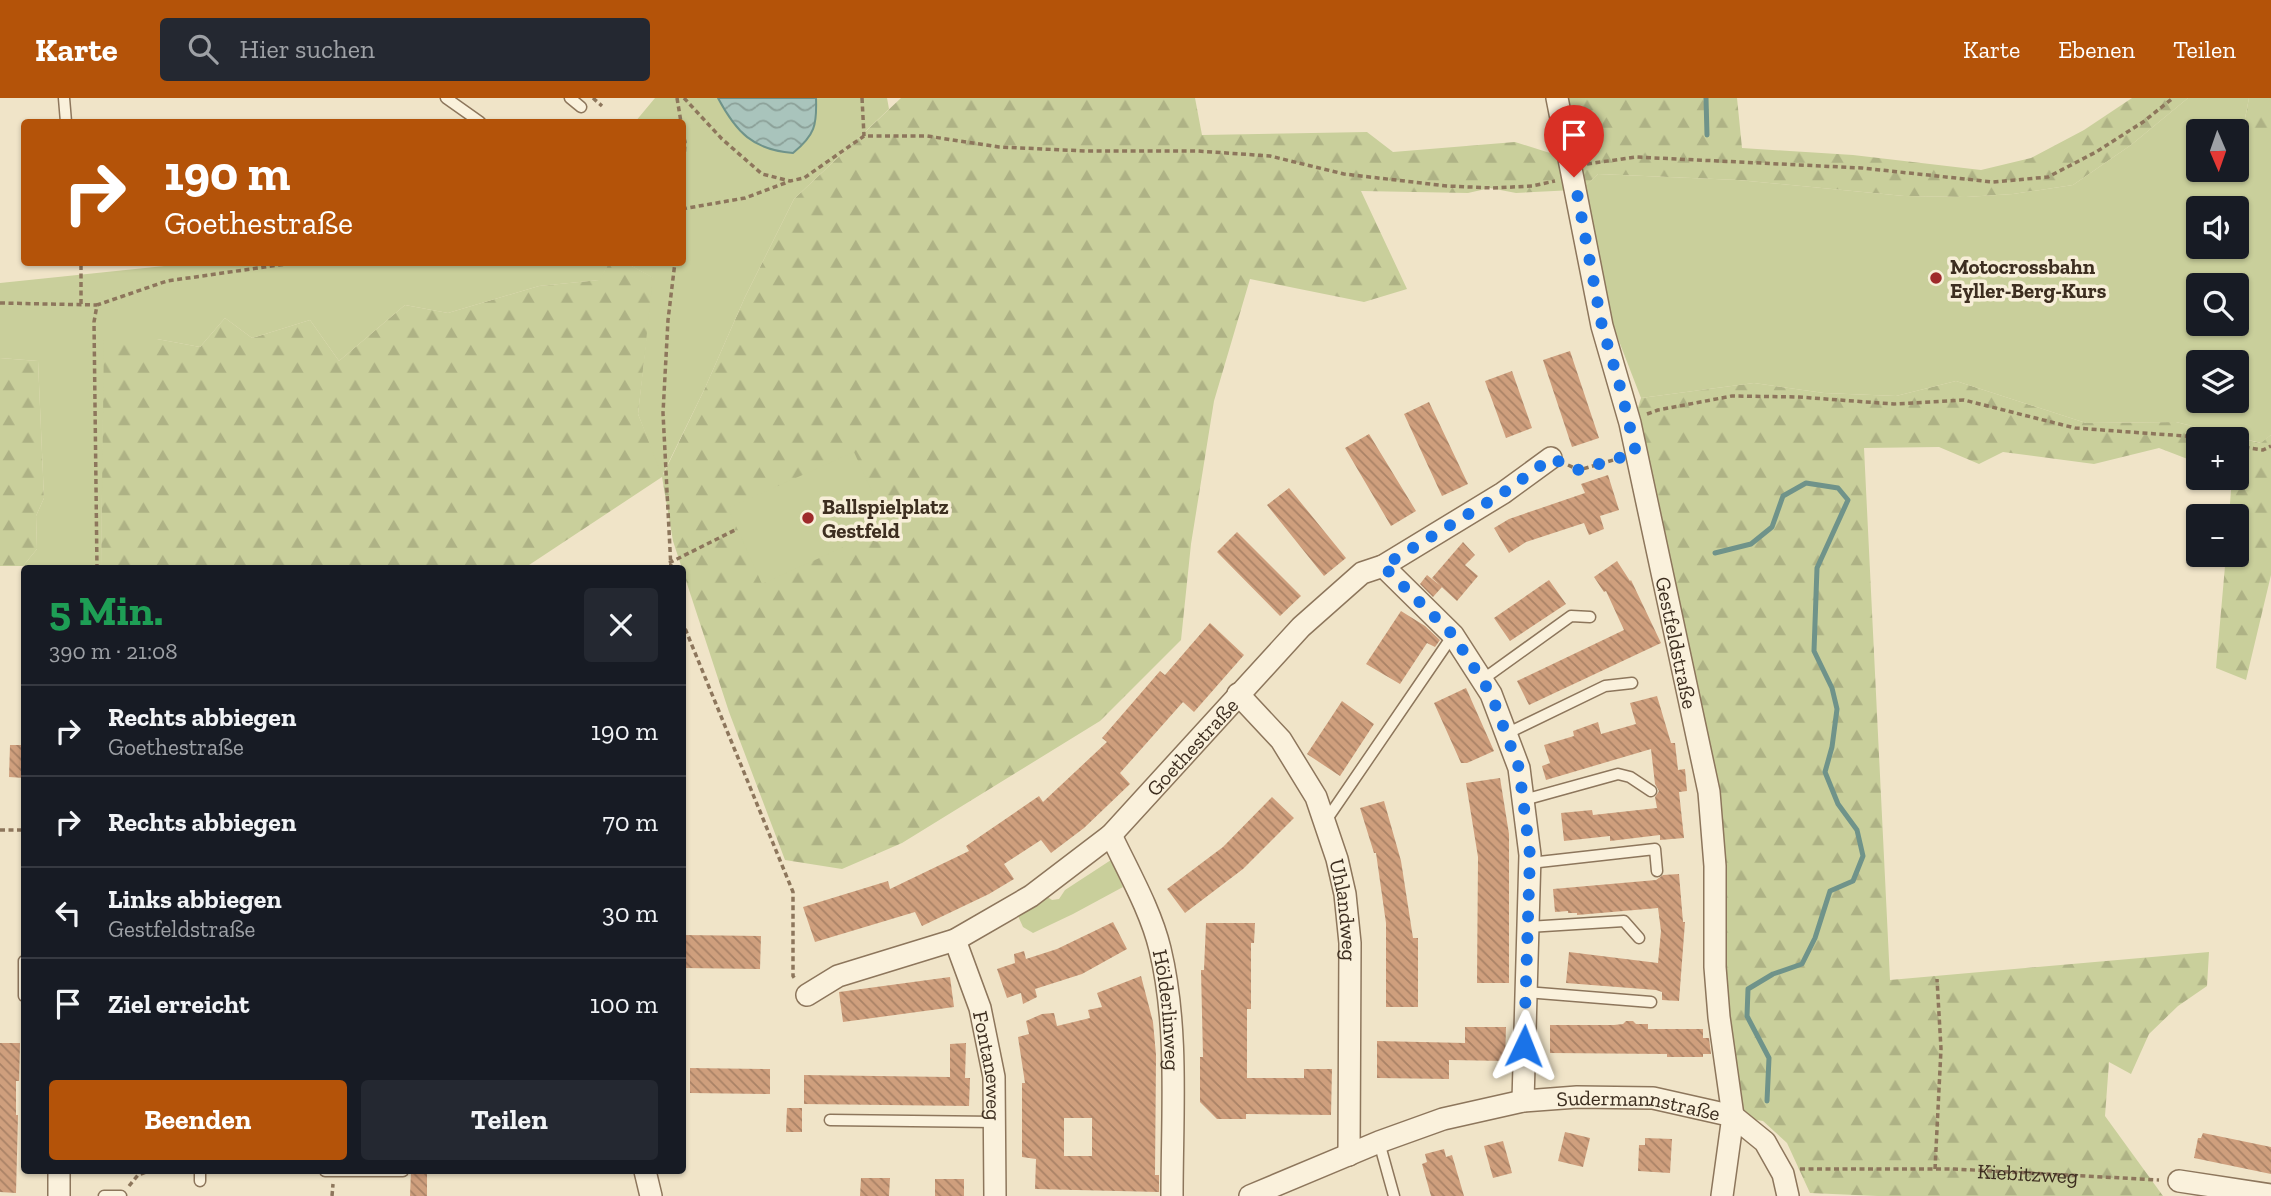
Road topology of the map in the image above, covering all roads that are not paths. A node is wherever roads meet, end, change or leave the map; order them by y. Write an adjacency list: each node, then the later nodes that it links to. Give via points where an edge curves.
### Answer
1 (64, 98): 6 (lane)
2 (446, 98): 7 (lane)
3 (570, 98): 5 (lane)
4 (1557, 98): 29 (street, Gestfeldstraße, via 1602,326 1630,423 1709,792 1715,967)
5 (581, 107)
6 (66, 119)
7 (476, 119)
8 (1551, 458): 9 (street, Goethestraße)
9 (1383, 566): 11 (street); 14 (street, Goethestraße, via 1362,573 1301,627)
10 (1590, 617): 12 (lane, via 1571,615)
11 (1453, 635): 12 (street); 18 (lane)
12 (1482, 680): 15 (street)
13 (1632, 683): 15 (lane, via 1605,686)
14 (1238, 694): 18 (street, Uhlandweg, via 1282,740 1316,797); 19 (street, Goethestraße)
15 (1506, 734): 17 (street, via 1519,768)
16 (1651, 791): 17 (lane, via 1618,774)
17 (1524, 800): 20 (street)
18 (1325, 822): 33 (street, Uhlandweg, via 1345,894 1350,943)
19 (1111, 835): 24 (street, Goethestraße, via 1031,896); 43 (street, Hölderlinweg, via 1160,947 1171,1041)
20 (1530, 863): 21 (lane, via 1655,849); 22 (street)
21 (1657, 871)
22 (1528, 927): 23 (lane, via 1624,921); 25 (street)
23 (1639, 938)
24 (955, 940): 26 (street, Goethestraße, via 838,976); 31 (street, Fontaneweg, via 980,1008 994,1077)
25 (1526, 992): 27 (lane); 28 (street)
26 (807, 995)
27 (1651, 1002)
28 (1523, 1101): 29 (street, Sudermannstraße, via 1653,1098); 32 (street, Sudermannstraße, via 1443,1119)
29 (1732, 1115): 46 (street, Gestfeldstraße); 47 (street, Sudermannstraße, via 1765,1142 1783,1174)
30 (830, 1120): 31 (lane)
31 (994, 1122): 42 (street, Fontaneweg)
32 (1379, 1143): 33 (street, Sudermannstraße); 45 (lane)
33 (1349, 1155): 44 (street, Sudermannstraße)
34 (59, 1174): 38 (street)
35 (646, 1174): 41 (street)
36 (2179, 1181): 37 (street)
37 (2271, 1195)
38 (58, 1196)
39 (104, 1196): 40 (lane)
40 (121, 1196)
41 (651, 1196)
42 (995, 1196)
43 (1172, 1196)
44 (1250, 1196)
45 (1394, 1196)
46 (1722, 1196)
47 (1788, 1196)

